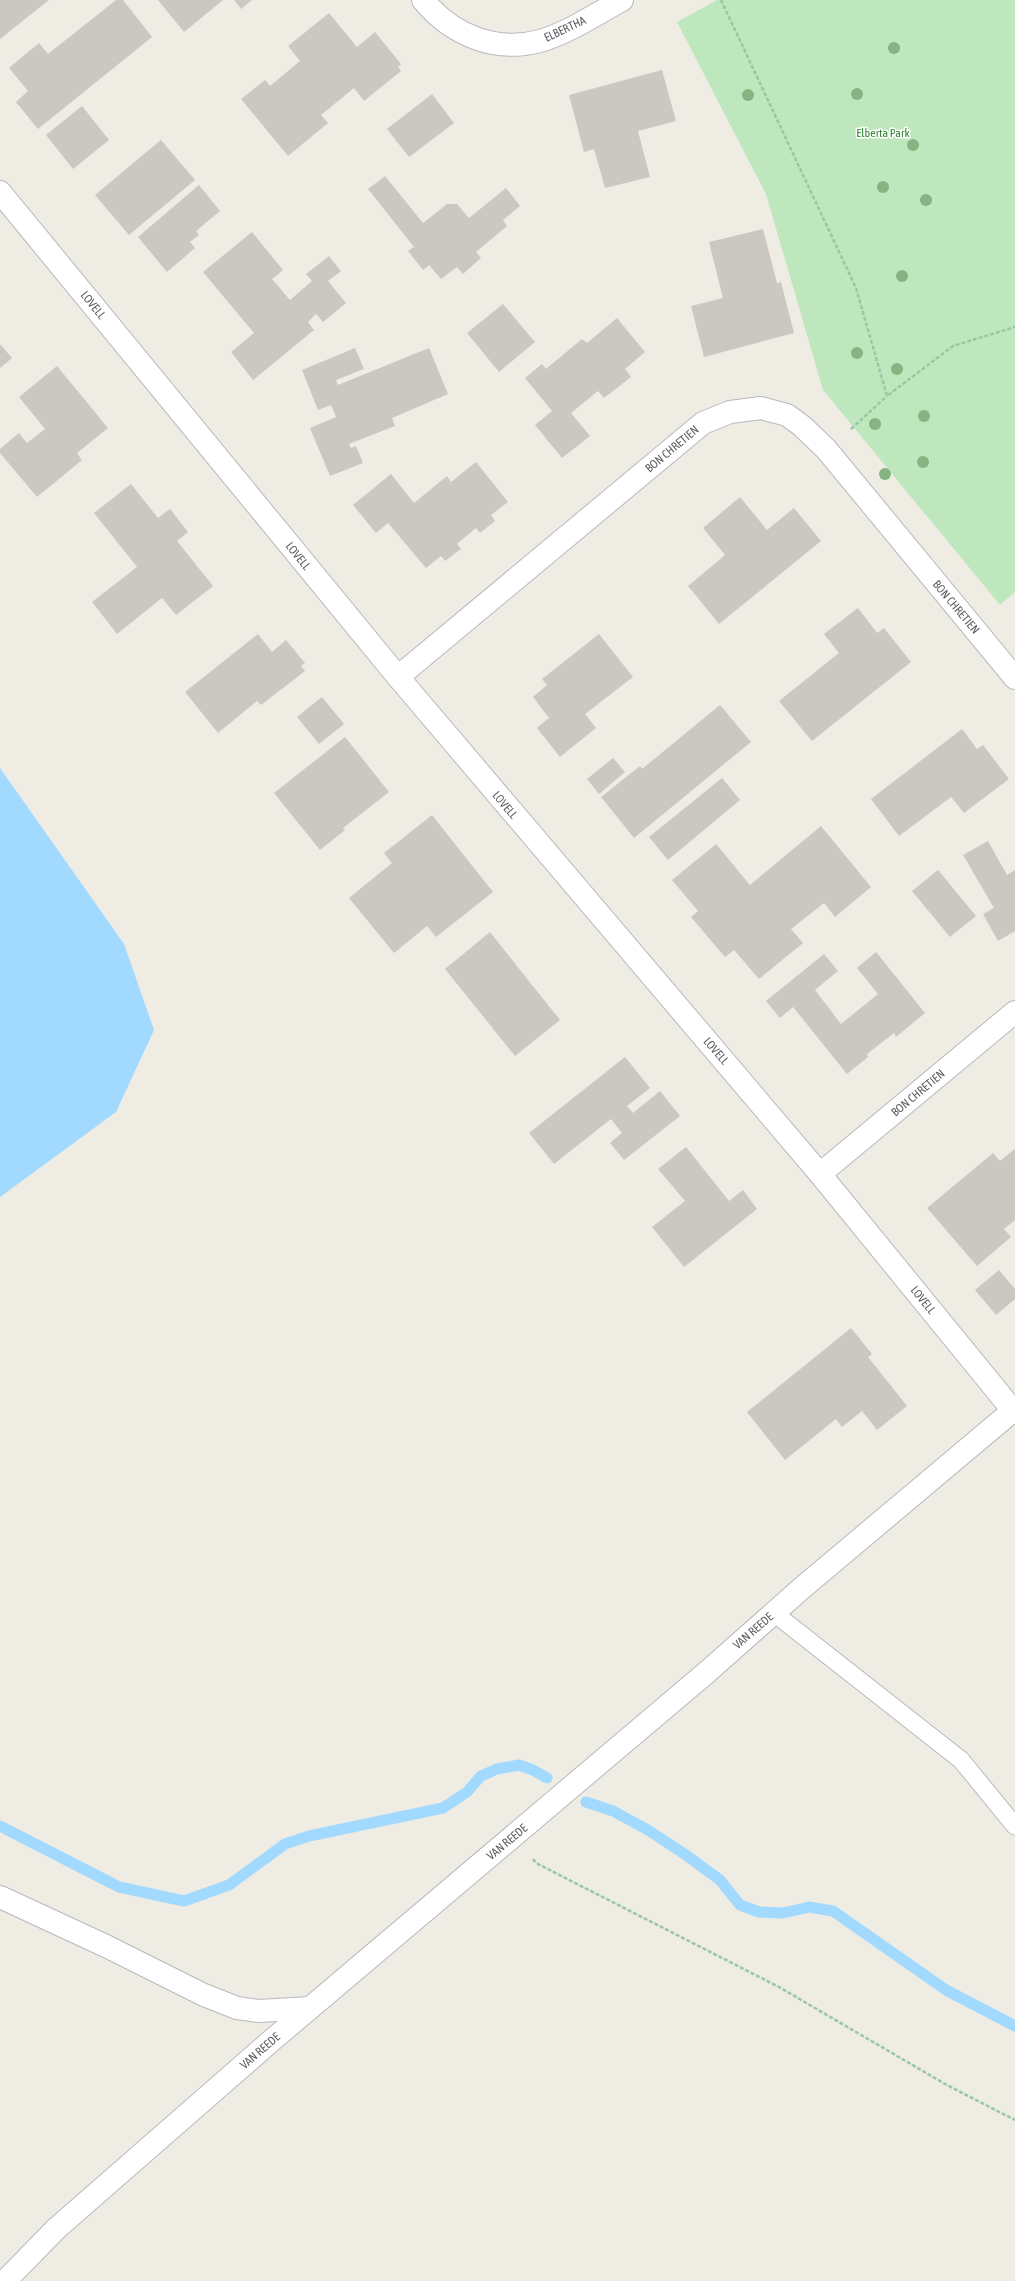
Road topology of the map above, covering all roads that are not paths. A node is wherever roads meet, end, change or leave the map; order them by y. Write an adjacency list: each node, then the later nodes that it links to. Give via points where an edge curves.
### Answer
1 (423, 0): 2 (street, ELBERTHA, via 432,12 461,33 484,42 514,45 540,41)
2 (622, 0)
3 (0, 192): 4 (street, LOVELL)
4 (398, 677): 5 (street, BON CHRETIEN, via 703,423 730,412 761,408 787,415 826,450); 7 (street, LOVELL)
5 (1015, 678)
6 (1015, 1012): 7 (street, BON CHRETIEN)
7 (820, 1174): 8 (street, LOVELL)
8 (1014, 1411): 9 (street, VAN REEDE)
9 (774, 1613): 10 (lane, via 961,1760); 12 (street, VAN REEDE)
10 (1015, 1826)
11 (0, 1896): 12 (street, via 204,1995 238,2008 259,2011)
12 (310, 2008): 13 (street, VAN REEDE, via 57,2228)
13 (5, 2281)

